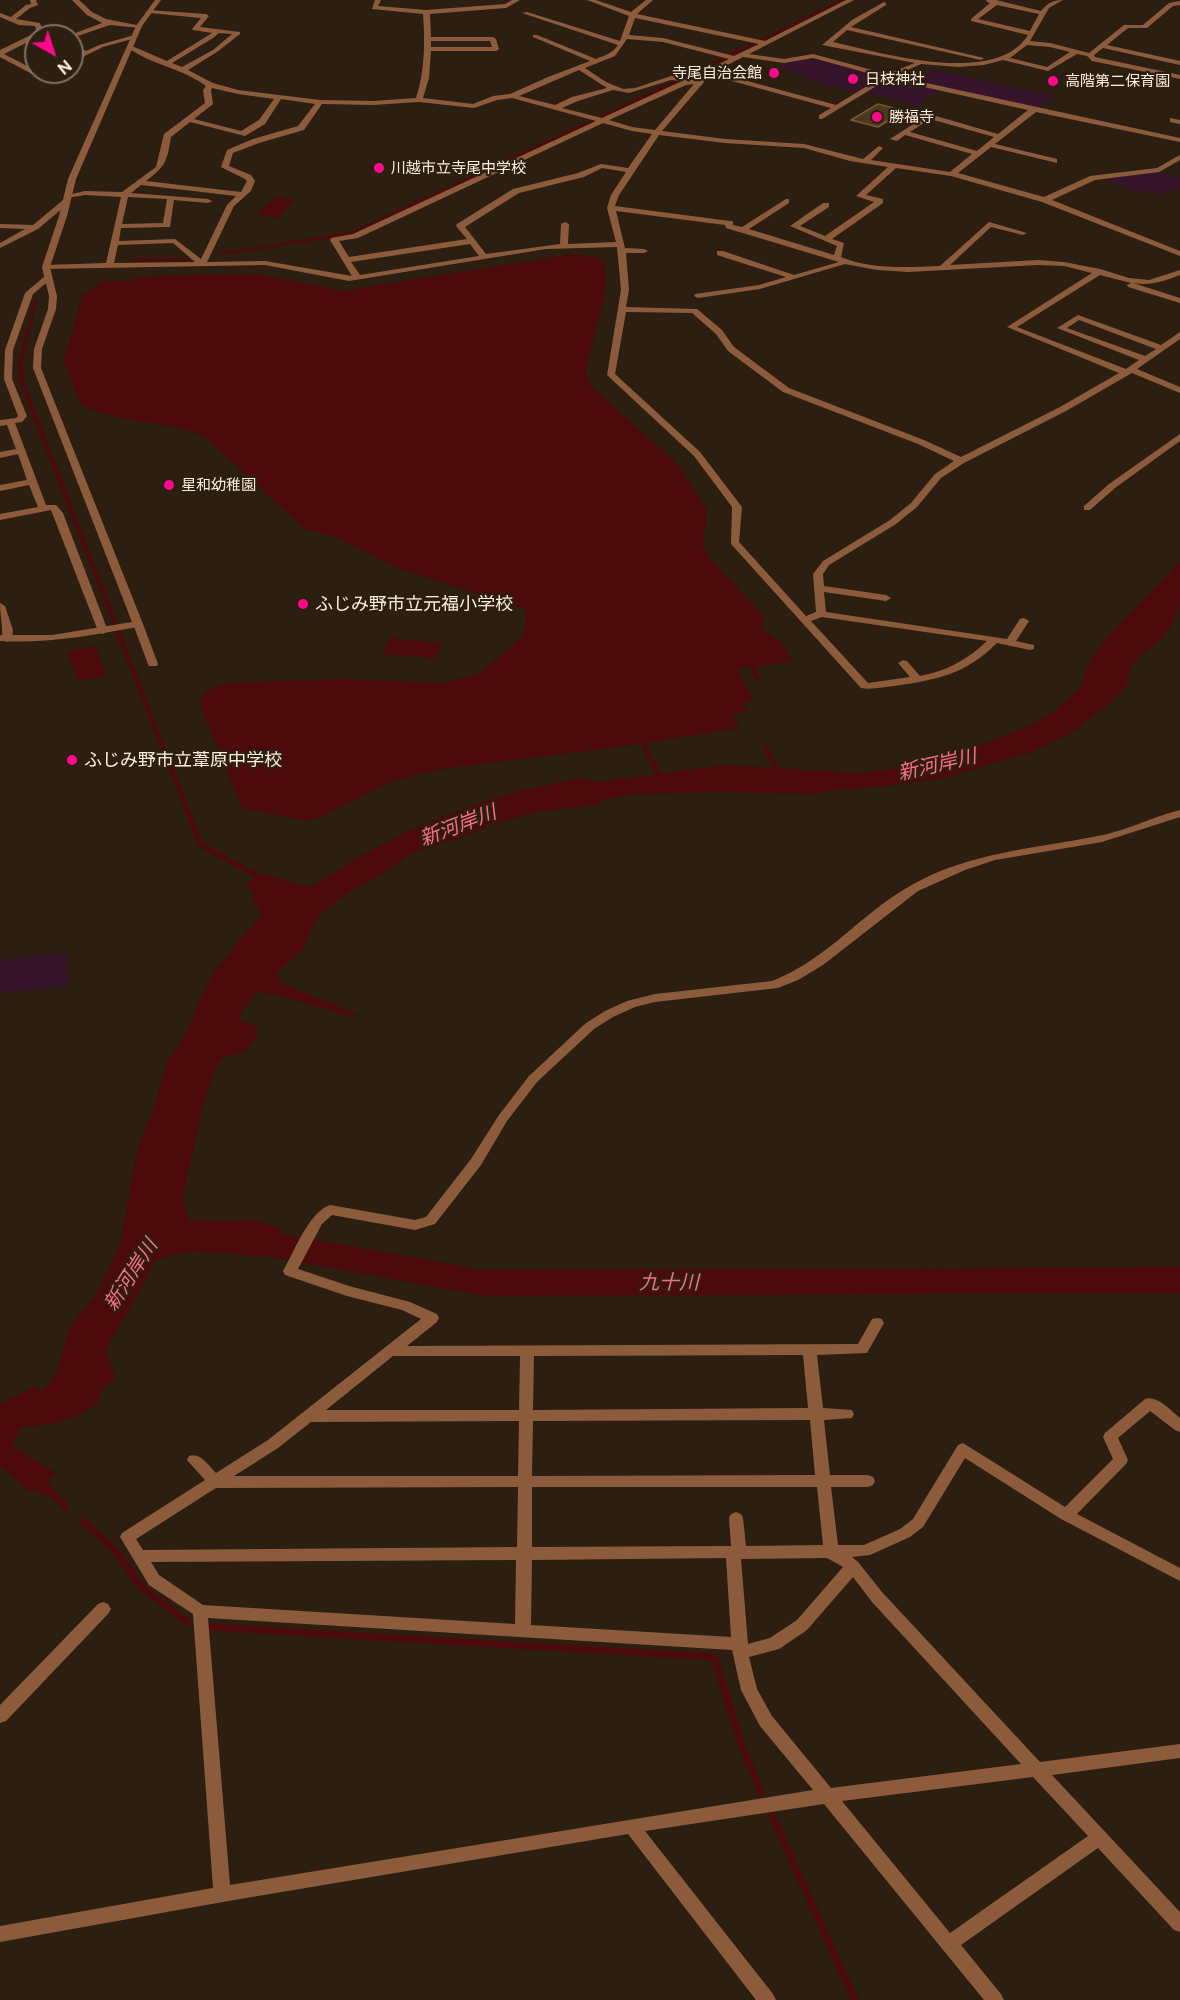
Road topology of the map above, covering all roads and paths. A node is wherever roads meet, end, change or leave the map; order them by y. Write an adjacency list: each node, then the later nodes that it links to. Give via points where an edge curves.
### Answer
1 (33, 0): 24 (street, via 35,5)
2 (75, 0): 25 (street, via 93,18)
3 (158, 0): 18 (street)
4 (378, 0): 19 (street, via 374,8)
5 (466, 0): 17 (street)
6 (517, 0): 17 (street, via 506,6)
7 (522, 0): 20 (street)
8 (590, 0): 23 (street)
9 (650, 0): 23 (street)
10 (851, 0): 38 (street)
11 (1060, 0): 21 (street)
12 (1161, 0): 15 (street)
13 (991, 1): 21 (street); 32 (street, via 973,20)
14 (884, 4): 29 (street)
15 (1171, 4): 16 (street); 41 (street, via 1145,27 1126,26)
16 (1180, 5)
17 (460, 9): 19 (street)
18 (150, 11): 28 (street); 30 (street, via 206,16 195,29)
19 (426, 12): 35 (street)
20 (525, 13): 26 (street); 36 (street)
21 (1043, 13): 32 (street)
22 (0, 15): 24 (street)
23 (632, 15): 36 (street); 38 (street)
24 (11, 20): 27 (street)
25 (108, 23): 28 (street); 31 (street)
26 (528, 23)
27 (38, 24)
28 (139, 26): 34 (street)
29 (846, 28): 39 (street); 51 (street)
30 (217, 31): 54 (street); 58 (street, via 238,33)
31 (84, 32)
32 (1030, 33): 40 (street)
33 (535, 36): 52 (street)
34 (134, 37): 42 (street); 45 (street)
35 (429, 39): 43 (street); 43 (street, via 493,39 496,49)
36 (624, 40): 49 (street, via 663,40); 52 (street, via 619,51)
37 (24, 42): 46 (street)
38 (765, 43): 49 (street)
39 (828, 43): 47 (street); 55 (street)
40 (1025, 43): 44 (street); 50 (street)
41 (1102, 46): 48 (street); 53 (street)
42 (130, 47): 54 (street); 94 (street, via 76,169)
43 (429, 49): 68 (street)
44 (1075, 52): 48 (street); 50 (street, via 1048,69)
45 (85, 53)
46 (0, 54): 56 (street)
47 (813, 56): 49 (street, via 783,61); 60 (street)
48 (1090, 56): 61 (street)
49 (737, 57): 59 (street)
50 (1003, 58): 51 (street)
51 (994, 61): 55 (street)
52 (598, 62): 57 (street)
53 (1180, 63)
54 (166, 64): 58 (street)
55 (919, 64): 60 (street)
56 (24, 68)
57 (582, 69): 65 (street); 66 (street, via 550,78)
58 (181, 71): 64 (street)
59 (708, 72): 63 (street); 71 (street)
60 (889, 76): 71 (street); 72 (street)
61 (1180, 76)
62 (689, 81): 63 (street); 65 (street, via 670,78 629,91); 75 (street)
63 (700, 81): 76 (street)
64 (210, 85): 67 (street); 74 (street, via 209,104)
65 (614, 88): 70 (street)
66 (512, 96): 68 (street, via 474,106); 70 (street)
67 (278, 98): 69 (street); 74 (street, via 262,122 242,134)
68 (419, 100): 69 (street)
69 (320, 102): 92 (street, via 302,128 230,152 225,167 251,181)
70 (555, 108): 75 (street)
71 (838, 108): 73 (street)
72 (1036, 108): 78 (street); 80 (street)
73 (822, 117)
74 (187, 119): 90 (street, via 167,136 159,168)
75 (602, 122): 76 (street); 116 (street, via 355,236 334,240)
76 (657, 132): 85 (street, via 804,146); 88 (street)
77 (905, 133): 78 (street, via 929,116); 79 (street); 83 (street)
78 (1001, 137): 81 (street)
79 (894, 140)
80 (1180, 140)
81 (992, 145): 83 (street); 86 (street)
82 (879, 148): 85 (street)
83 (979, 154): 89 (street)
84 (1180, 157): 95 (street, via 1160,170 1094,178)
85 (865, 161): 87 (street)
86 (1054, 161)
87 (895, 165): 89 (street); 106 (street, via 860,196 880,201)
88 (632, 171): 99 (street); 107 (street, via 601,166 516,191 460,226)
89 (952, 174): 95 (street)
90 (141, 183): 91 (street); 92 (street)
91 (125, 194): 93 (street); 94 (street, via 85,193); 102 (street)
92 (242, 194): 118 (street, via 231,205)
93 (171, 197): 96 (street); 102 (street, via 166,225)
94 (67, 199): 103 (street); 121 (street)
95 (1045, 200): 114 (street)
96 (208, 201)
97 (786, 201): 104 (street)
98 (826, 205): 106 (street, via 794,226)
99 (611, 208): 104 (street, via 729,223); 111 (street)
100 (565, 224): 110 (street)
101 (0, 226): 103 (street)
102 (118, 226): 108 (street)
103 (35, 227): 109 (street)
104 (743, 230): 117 (street, via 828,255)
105 (1023, 233): 120 (street, via 989,224)
106 (826, 239): 117 (street, via 841,245)
107 (472, 241): 115 (street); 116 (street)
108 (115, 243): 118 (street, via 176,241); 119 (street)
109 (0, 246)
110 (564, 246): 111 (street); 115 (street)
111 (621, 247): 112 (street); 130 (street)
112 (644, 250)
113 (720, 253): 125 (street)
114 (1180, 254)
115 (484, 257): 124 (street)
116 (346, 260): 124 (street)
117 (839, 262): 120 (street, via 898,269); 125 (street)
118 (202, 264): 119 (street); 124 (street, via 265,263 349,279)
119 (109, 266): 121 (street)
120 (944, 266): 122 (street, via 1035,263)
121 (46, 267): 126 (street)
122 (1100, 271): 127 (street); 134 (street, via 1011,327)
123 (1179, 273): 127 (street)
124 (357, 277)
125 (793, 277): 128 (street, via 760,288)
126 (48, 278): 136 (street, via 29,292 9,350 8,379 24,416); 152 (street, via 52,309 38,349 37,368)
127 (1136, 281): 129 (street, via 1129,286)
128 (698, 296)
129 (1180, 301)
130 (623, 309): 140 (street, via 694,311 719,332 730,349 786,390); 150 (street, via 611,375 697,454 716,477 737,507 734,542)
131 (1180, 335): 132 (street)
132 (1162, 348): 133 (street); 133 (street, via 1078,317 1061,328)
133 (1147, 360): 134 (street)
134 (1129, 371): 135 (street); 140 (street)
135 (1180, 390)
136 (5, 422): 138 (street)
137 (1180, 438): 143 (street)
138 (21, 451): 139 (street); 141 (street)
139 (0, 455)
140 (961, 461): 146 (street, via 938,476 914,505 893,522 826,563 818,574)
141 (33, 482): 142 (street); 144 (street)
142 (0, 488)
143 (1087, 507)
144 (44, 509): 145 (street); 153 (street, via 53,507 58,513)
145 (0, 517)
146 (819, 588): 147 (street); 149 (street)
147 (886, 598)
148 (0, 606): 154 (street, via 8,630)
149 (821, 614): 150 (street); 155 (street)
150 (804, 620): 160 (street, via 865,686)
151 (1024, 621): 156 (street)
152 (138, 624): 153 (street); 159 (street)
153 (103, 631): 154 (street)
154 (3, 638)
155 (995, 639): 156 (street); 160 (street, via 961,667)
156 (1011, 641): 157 (street)
157 (1030, 647)
158 (903, 663): 160 (street)
159 (153, 664)
160 (916, 678)
161 (1180, 813): 165 (street, via 1102,839 994,857 961,867 914,888 819,962 774,985 656,998 631,1004 590,1026 533,1079 430,1221 416,1225 330,1210 317,1221 290,1271 432,1318)
162 (877, 1323): 163 (street, via 862,1349)
163 (809, 1349): 164 (street); 168 (street)
164 (527, 1350): 165 (street); 167 (street)
165 (390, 1351): 169 (street)
166 (847, 1414): 168 (street)
167 (526, 1415): 168 (street); 169 (street); 175 (street)
168 (817, 1415): 172 (street)
169 (307, 1416): 174 (street)
170 (1180, 1426): 176 (street, via 1150,1403 1129,1419 1110,1437 1121,1460)
171 (194, 1460): 174 (street)
172 (825, 1481): 173 (street); 175 (street); 178 (street)
173 (868, 1481)
174 (216, 1482): 175 (street); 181 (street, via 127,1538)
175 (525, 1483): 180 (street)
176 (1066, 1515): 178 (street, via 963,1449 918,1523 865,1551); 183 (street)
177 (736, 1518): 179 (street)
178 (831, 1552): 179 (street); 182 (street)
179 (736, 1553): 180 (street); 187 (street)
180 (523, 1554): 181 (street); 186 (street)
181 (138, 1556): 185 (street, via 154,1580)
182 (853, 1566): 187 (street, via 802,1625 774,1644); 190 (street, via 877,1597)
183 (1180, 1575)
184 (103, 1609): 188 (street)
185 (200, 1611): 186 (street); 194 (street)
186 (522, 1630): 187 (street)
187 (740, 1648): 191 (street, via 749,1690 766,1721)
188 (0, 1716)
189 (1180, 1751): 190 (street)
190 (1038, 1769): 191 (street); 193 (street)
191 (829, 1796): 192 (street); 197 (street)
192 (631, 1826): 194 (street); 198 (street)
193 (1100, 1836): 195 (street); 197 (street)
194 (222, 1894): 196 (street)
195 (1180, 1924)
196 (0, 1934)
197 (950, 1943): 199 (street)
198 (767, 2000)
199 (995, 2000)

